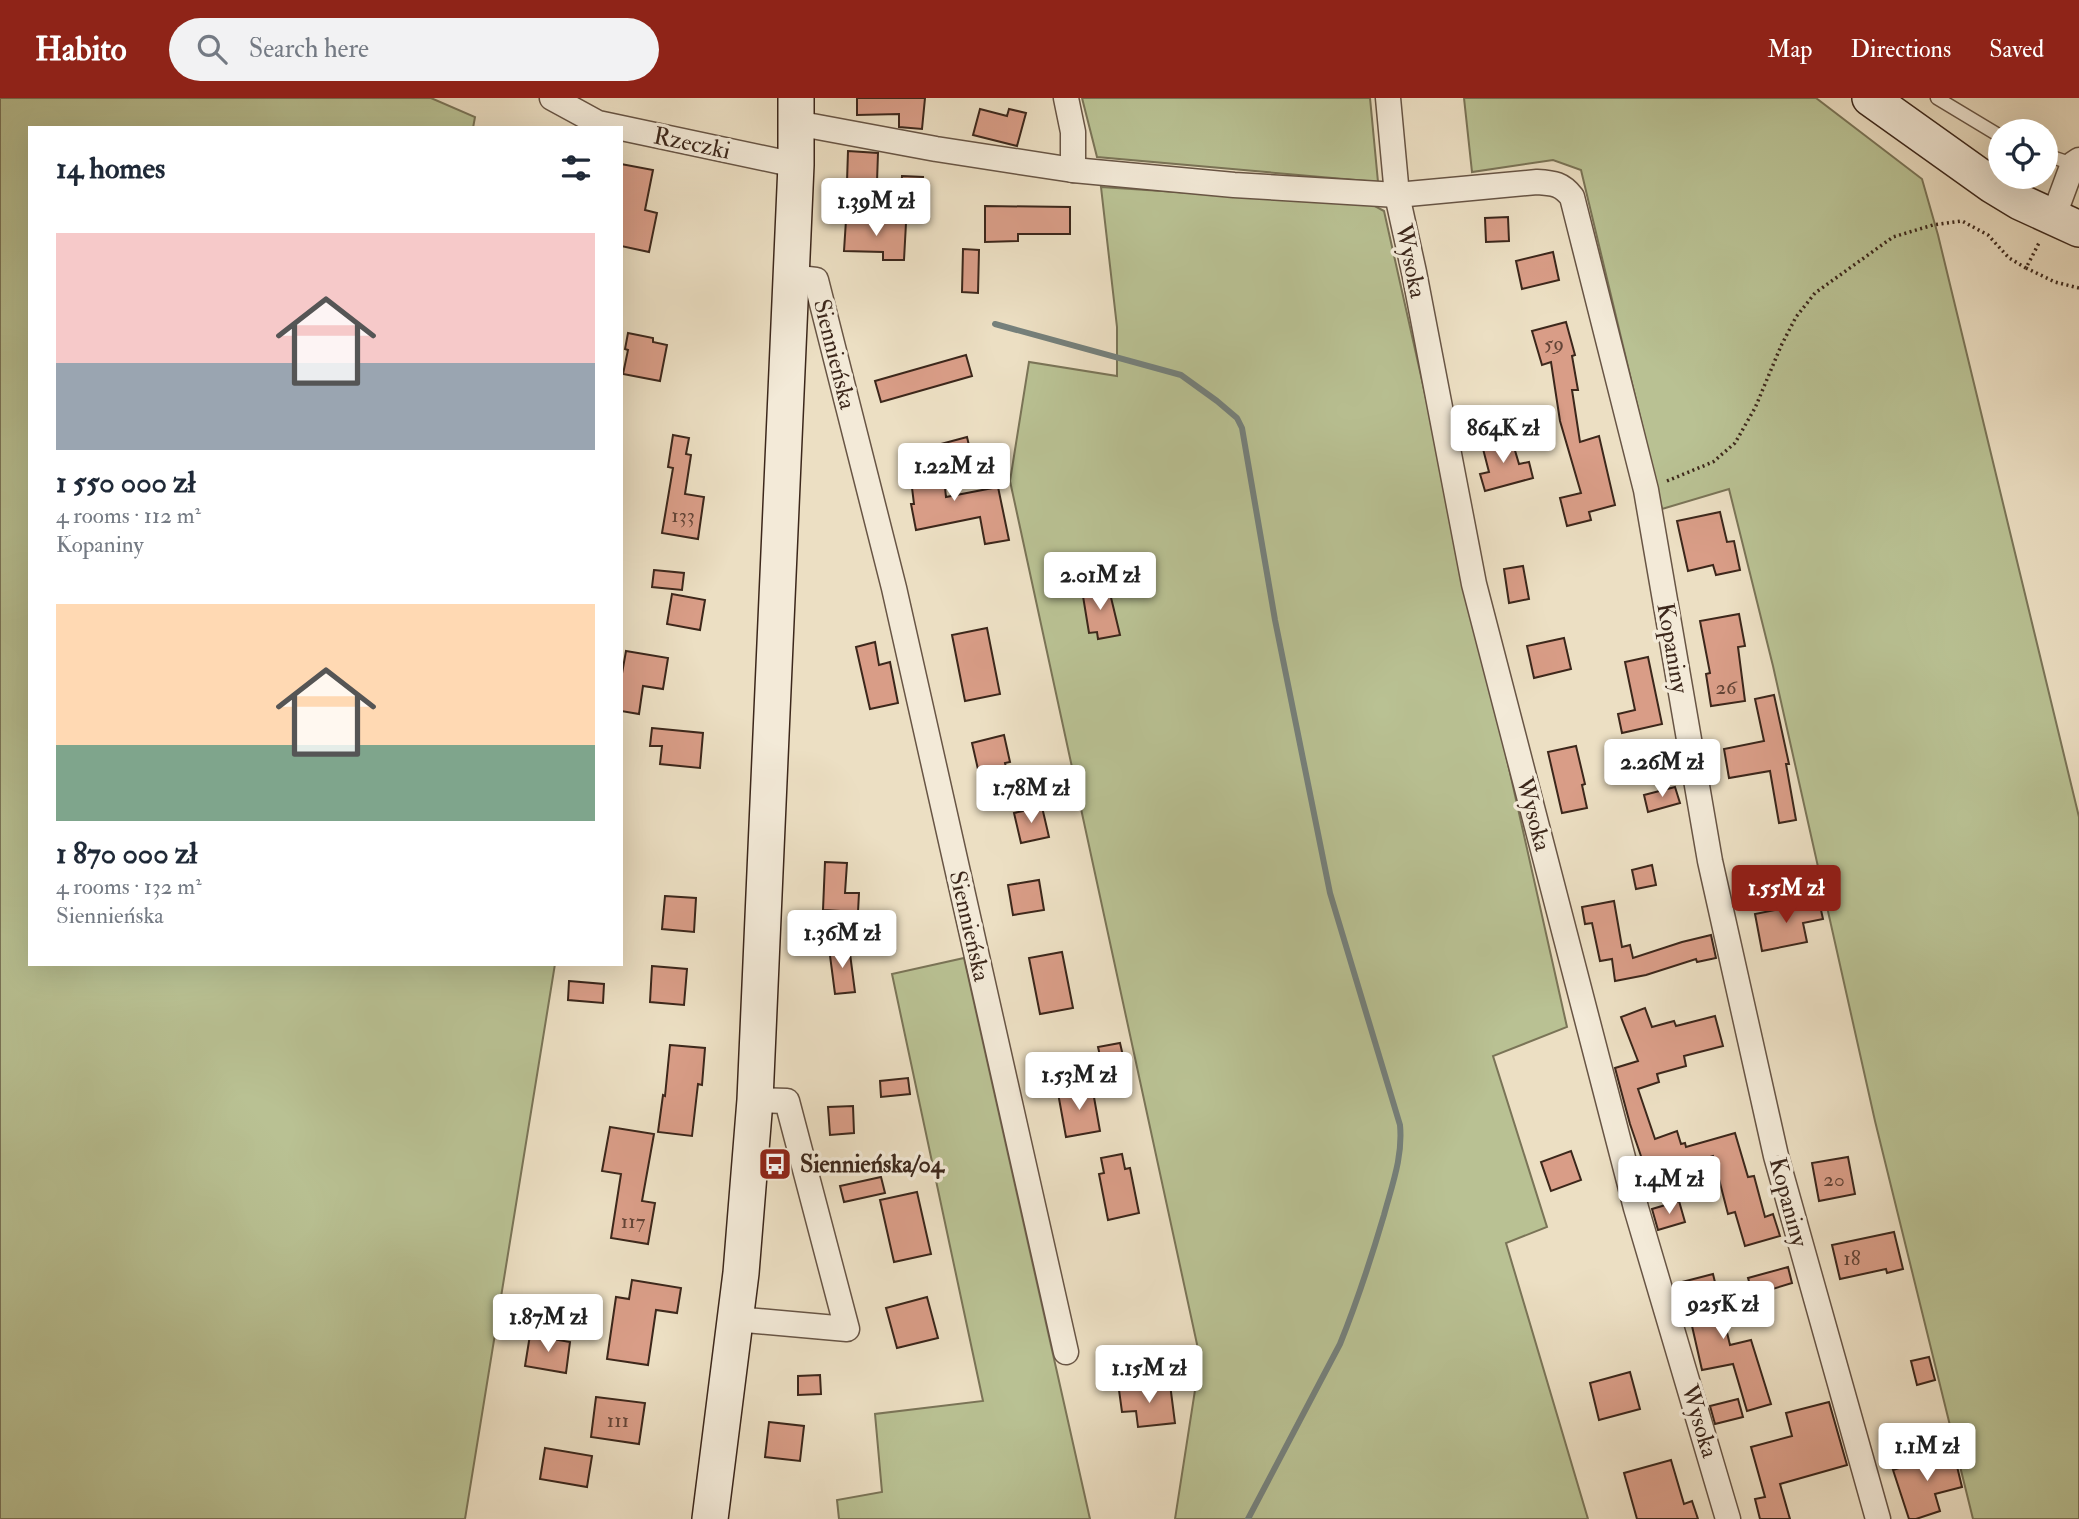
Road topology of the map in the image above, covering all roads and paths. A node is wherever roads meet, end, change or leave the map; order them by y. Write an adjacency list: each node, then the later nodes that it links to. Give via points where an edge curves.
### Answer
1 (552, 98): 7 (street, Rzeczki)
2 (1066, 98): 13 (street, via 1073,132)
3 (1388, 98): 14 (street, Wysoka)
4 (1870, 98): 15 (main road, via 1992,185)
5 (1937, 98): 9 (lane)
6 (798, 106): 12 (main road, Siennieńska); 13 (street, Siennieńska, via 936,149)
7 (612, 126)
8 (623, 128): 12 (street, Rzeczki)
9 (1988, 129)
10 (2058, 158): 11 (lane)
11 (2076, 162): 15 (street)
12 (796, 165): 17 (main road, Siennieńska)
13 (1073, 170): 14 (street, Siennieńska)
14 (1397, 195): 19 (street, Kopaniny, via 1537,183 1564,187 1572,197); 24 (street, Wysoka, via 1474,584 1636,1208)
15 (2066, 223): 16 (path)
16 (2026, 268): 18 (path); 19 (path, via 1988,235 1962,221 1893,237 1815,293 1796,317 1735,443 1713,462)
17 (791, 277): 20 (main road, Siennieńska); 22 (street, Siennieńska, via 816,280 894,588)
18 (2079, 288)
19 (1646, 490): 25 (street, Kopaniny, via 1710,861 1776,1156)
20 (755, 1100): 21 (main road, Siennieńska); 21 (street, via 787,1101 847,1329)
21 (735, 1319): 23 (main road, Siennieńska)
22 (1066, 1352)
23 (710, 1519)
24 (1728, 1519)
25 (1878, 1519)

